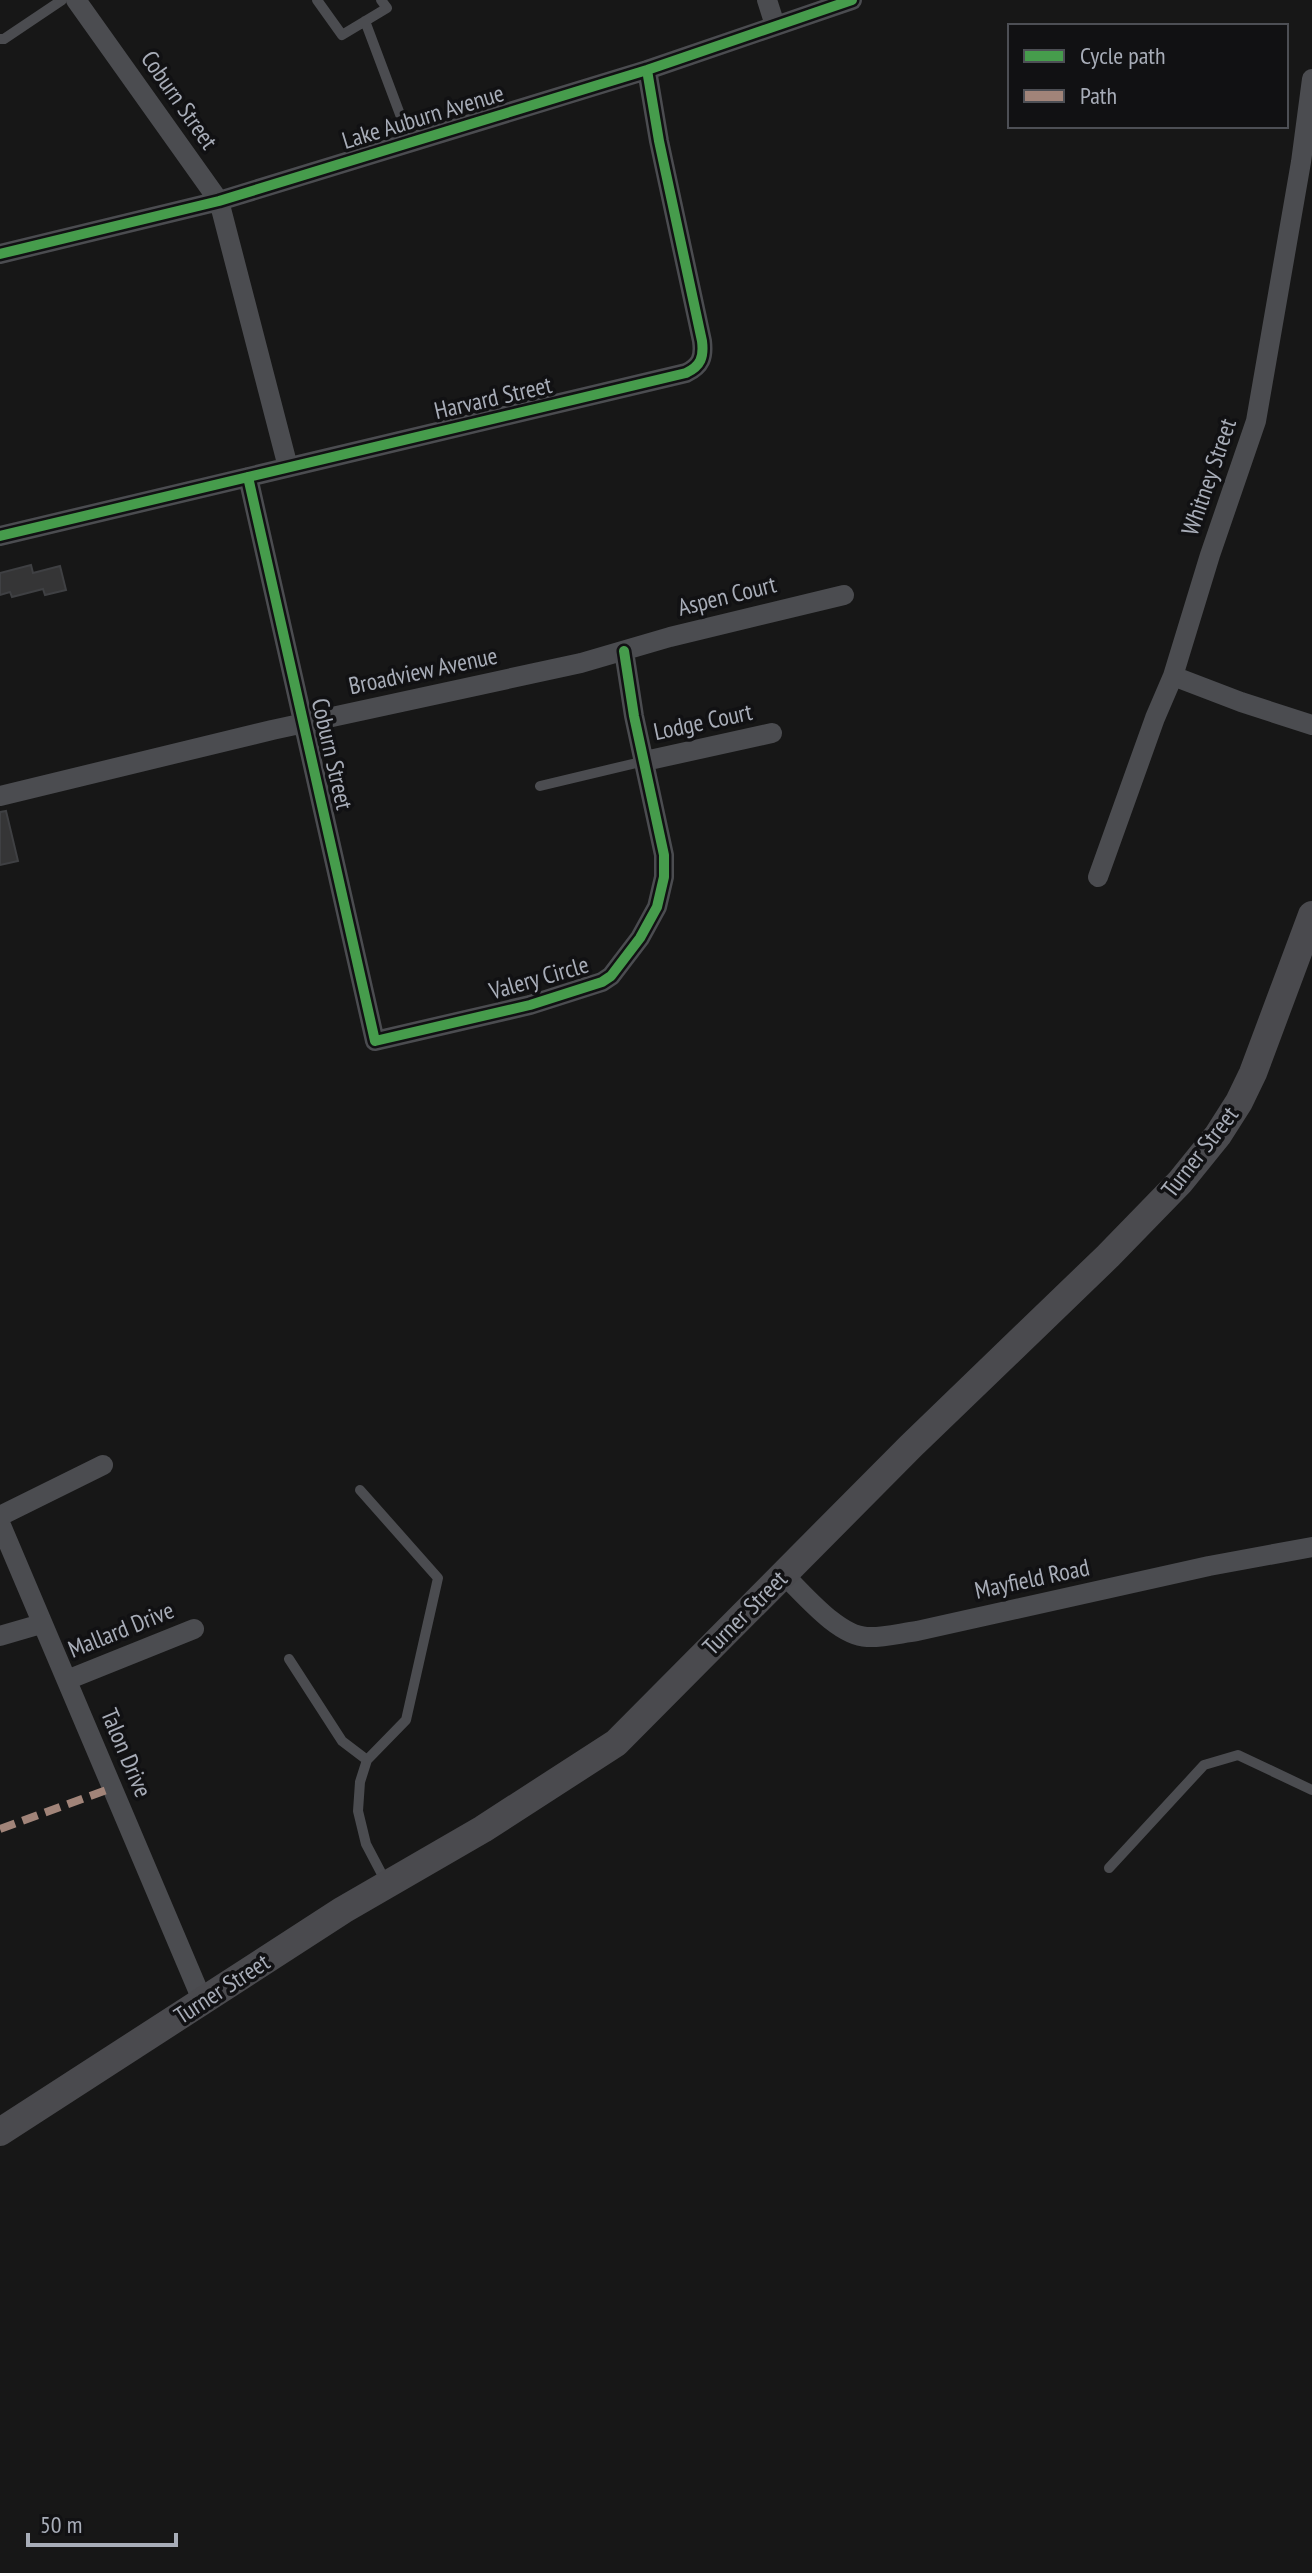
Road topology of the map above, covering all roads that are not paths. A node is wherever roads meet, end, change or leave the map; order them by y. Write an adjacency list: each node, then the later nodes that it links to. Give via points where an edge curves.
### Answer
1 (62, 0): 9 (lane)
2 (76, 0): 13 (street, Coburn Street)
3 (317, 0): 7 (lane, via 342,35)
4 (381, 0): 7 (lane, via 387,8)
5 (767, 0): 8 (street)
6 (852, 0): 8 (street, Lake Auburn Avenue)
7 (365, 21): 12 (lane)
8 (775, 25): 10 (street, Lake Auburn Avenue)
9 (0, 39)
10 (647, 70): 12 (street, Lake Auburn Avenue); 15 (street, Harvard Street, via 702,341 702,361 695,369)
11 (1312, 79): 20 (street, Whitney Street, via 1262,396)
12 (410, 141): 13 (street, Lake Auburn Avenue)
13 (219, 201): 14 (street, Lake Auburn Avenue); 15 (street, Coburn Street)
14 (0, 254)
15 (288, 467): 16 (street, Harvard Street)
16 (248, 477): 17 (street, Harvard Street); 21 (street, Coburn Street)
17 (0, 536)
18 (844, 595): 19 (street, Aspen Court)
19 (624, 651): 21 (street, Broadview Avenue); 24 (street, Valery Circle)
20 (1173, 676): 22 (street); 27 (street, Whitney Street)
21 (304, 723): 26 (street, Broadview Avenue); 29 (street, Coburn Street)
22 (1312, 725)
23 (772, 733): 24 (street, Lodge Court)
24 (645, 761): 25 (lane); 29 (street, Valery Circle, via 664,877 657,907 611,976 530,1005)
25 (540, 786)
26 (0, 796)
27 (1098, 877)
28 (1312, 915): 35 (main road, Turner Street, via 1253,1073 1218,1135 1108,1256)
29 (375, 1041)
30 (103, 1465): 32 (street)
31 (360, 1490): 41 (lane, via 438,1578 406,1720)
32 (0, 1516)
33 (0, 1523): 36 (street, Talon Drive)
34 (1312, 1547): 35 (street, Mayfield Road, via 868,1637 842,1628)
35 (783, 1574): 44 (main road, Turner Street, via 616,1743 483,1829)
36 (41, 1624): 38 (street); 40 (street, Talon Drive)
37 (194, 1629): 40 (street, Mallard Drive)
38 (0, 1636)
39 (289, 1659): 41 (lane, via 342,1741)
40 (67, 1680): 45 (street, Talon Drive)
41 (367, 1760): 44 (lane, via 358,1811 366,1844)
42 (1312, 1790): 43 (lane, via 1238,1755 1204,1765)
43 (1109, 1868)
44 (387, 1883): 45 (main road, Turner Street)
45 (203, 2002): 46 (main road, Turner Street)
46 (0, 2132)

